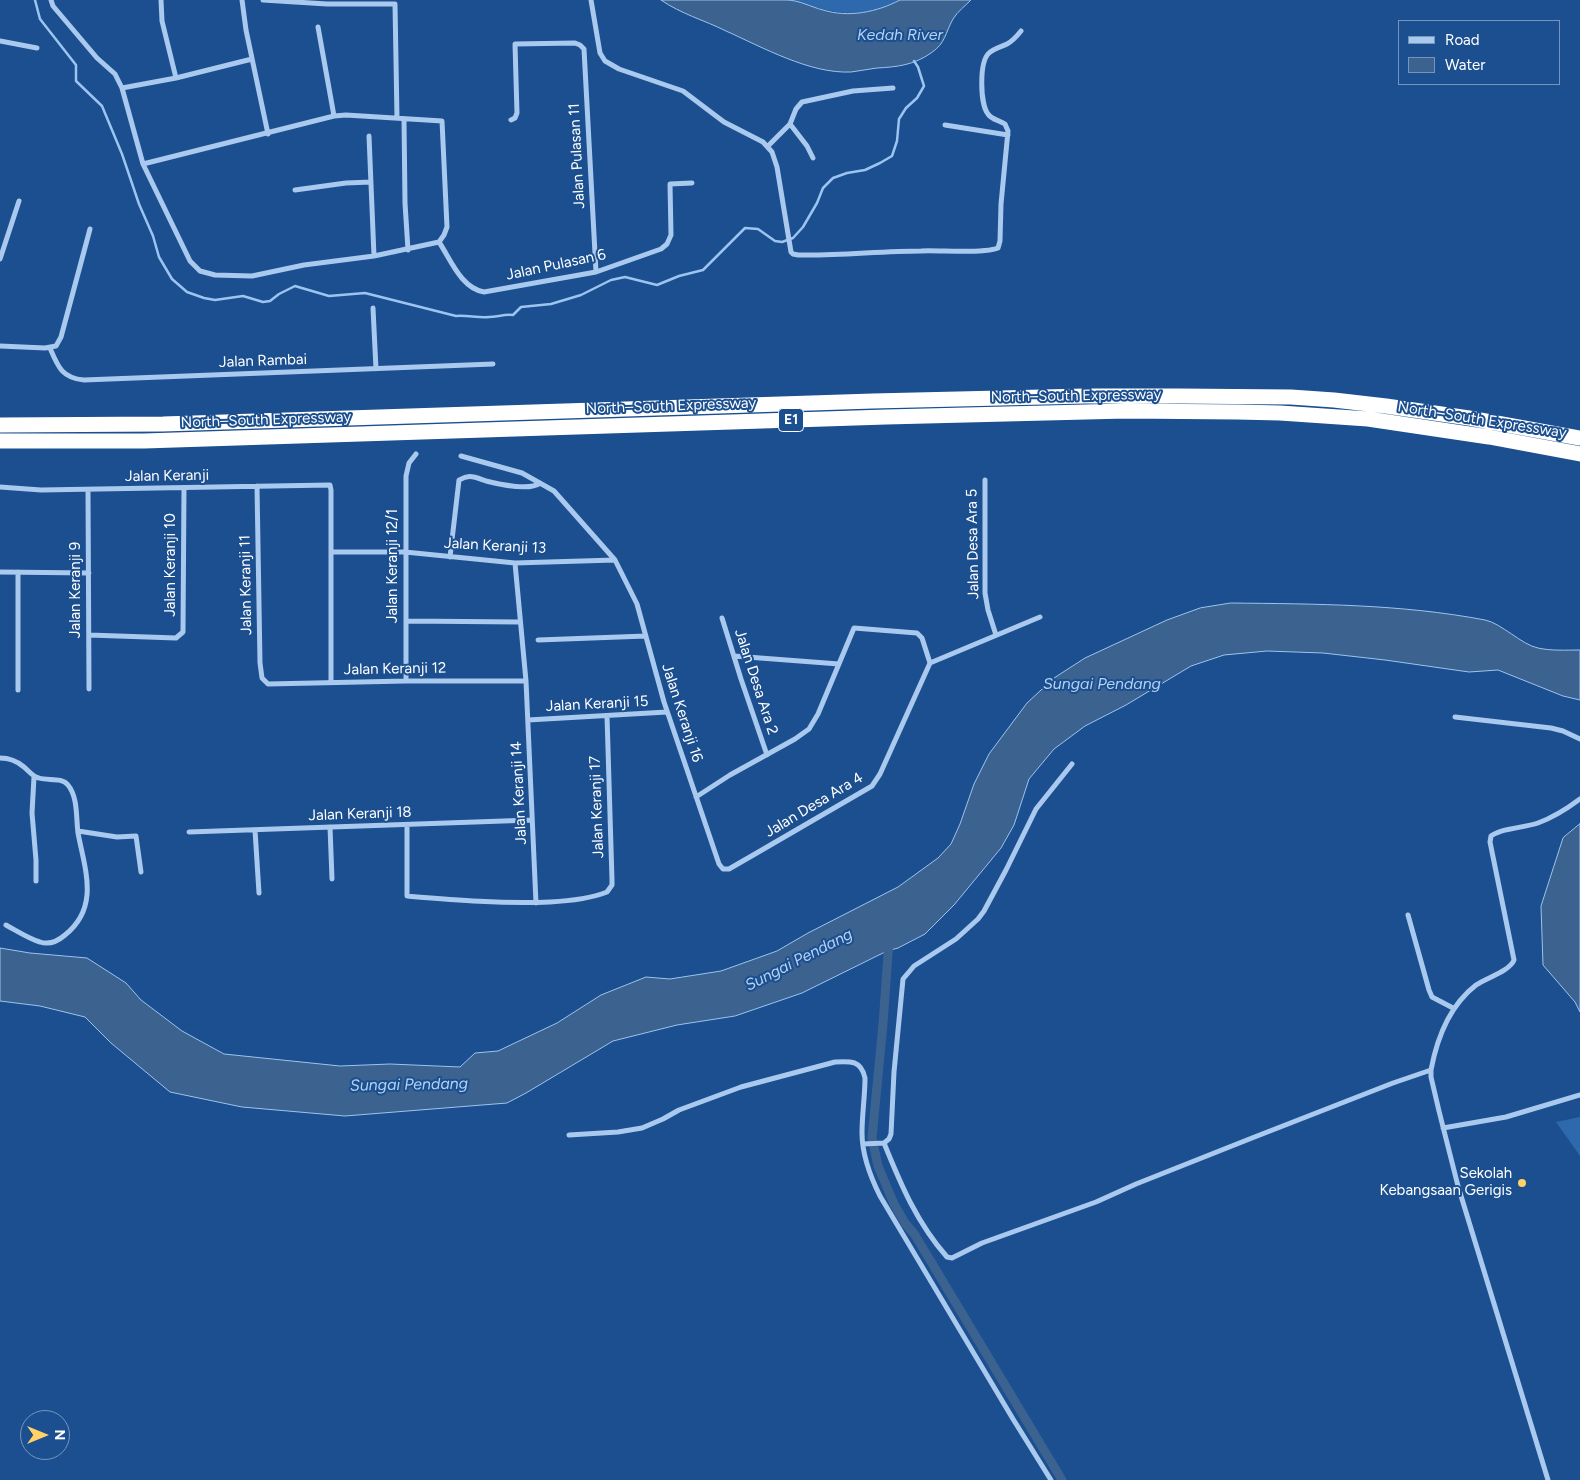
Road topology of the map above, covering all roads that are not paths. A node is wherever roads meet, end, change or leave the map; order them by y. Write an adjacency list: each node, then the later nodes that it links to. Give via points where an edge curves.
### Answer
1 (51, 0): 13 (street, via 97,58 115,74)
2 (160, 0): 12 (street)
3 (242, 0): 11 (street)
4 (263, 0): 6 (street, via 327,4)
5 (591, 0): 24 (street, via 600,53 605,61 683,91 724,122)
6 (395, 2): 16 (street)
7 (318, 27): 15 (street)
8 (1021, 31): 22 (street, via 1011,42 988,54 984,63 985,107 992,119 1005,124)
9 (0, 41): 10 (street)
10 (37, 48)
11 (252, 59): 12 (street); 21 (street)
12 (176, 78): 13 (street)
13 (122, 88): 26 (street)
14 (893, 88): 19 (street, via 807,100 796,108)
15 (334, 116): 16 (street); 21 (street)
16 (397, 118): 17 (street)
17 (404, 118): 32 (street, via 442,121 447,228); 33 (street)
18 (511, 120): 36 (street, Jalan Pulasan 11, via 518,113 515,44 580,44 584,49)
19 (790, 124): 24 (street); 25 (street)
20 (944, 125): 22 (street)
21 (268, 134): 26 (street)
22 (1008, 135): 24 (street, via 1000,204 1000,243 996,249 979,250 793,254 777,167)
23 (369, 136): 27 (street)
24 (768, 146)
25 (813, 158)
26 (143, 164): 34 (street, via 190,261 200,271 215,275 252,276)
27 (371, 182): 29 (street); 34 (street)
28 (692, 183): 36 (street, Jalan Pulasan 6, via 670,184 671,235 667,244)
29 (295, 190)
30 (19, 201): 35 (street)
31 (90, 229): 39 (street, via 61,337 56,346)
32 (439, 242): 33 (street); 36 (street, Jalan Pulasan 6, via 466,283 484,292)
33 (408, 250): 34 (street)
34 (374, 256)
35 (0, 259)
36 (596, 272)
37 (372, 308): 41 (street)
38 (0, 346): 39 (street)
39 (50, 348): 41 (street, Jalan Rambai, via 64,374 84,380)
40 (493, 364): 41 (street, Jalan Rambai)
41 (376, 369)
42 (0, 425): 43 (highway, North–South Expressway / E1, via 163,424 873,401 1197,396 1291,398 1386,406)
43 (1580, 438)
44 (0, 441): 46 (highway, North–South Expressway / E1, via 162,441 1117,411 1280,413 1368,419)
45 (416, 454): 55 (street, Jalan Keranji 12/1, via 409,463 406,476)
46 (1580, 454)
47 (461, 456): 49 (street, Jalan Keranji 16, via 515,470)
48 (985, 480): 67 (street, Jalan Desa Ara 5, via 985,593)
49 (540, 482): 56 (street, via 525,487 467,476 459,480); 57 (street, Jalan Keranji 16, via 554,491)
50 (257, 486): 52 (street, Jalan Keranji); 54 (street, Jalan Keranji, via 331,487); 76 (street, Jalan Keranji 11, via 260,656)
51 (0, 487): 53 (street, Jalan Keranji)
52 (184, 488): 53 (street, Jalan Keranji); 66 (street, Jalan Keranji 10, via 181,635 176,638)
53 (88, 490): 61 (street, Jalan Keranji 9)
54 (332, 552): 55 (street, Jalan Keranji 13); 75 (street)
55 (405, 552): 56 (street, Jalan Keranji 13); 64 (street, Jalan Keranji 12/1)
56 (450, 557): 58 (street, Jalan Keranji 13)
57 (614, 560): 58 (street, Jalan Keranji 13); 68 (street, Jalan Keranji 16, via 637,604)
58 (515, 563): 65 (street, Jalan Keranji 14)
59 (0, 572): 60 (street)
60 (18, 572): 61 (street); 78 (street)
61 (89, 573): 66 (street, Jalan Keranji 9)
62 (1040, 617): 67 (street)
63 (722, 618): 70 (street, Jalan Desa Ara 2)
64 (406, 621): 65 (street); 73 (street, Jalan Keranji 12/1)
65 (520, 622): 74 (street, Jalan Keranji 14)
66 (89, 635): 77 (street, Jalan Keranji 9)
67 (996, 635): 71 (street)
68 (646, 636): 69 (street); 79 (street, Jalan Keranji 16)
69 (538, 640)
70 (734, 656): 72 (street); 84 (street, Jalan Desa Ara 2)
71 (930, 663): 72 (street, via 922,638 916,633 854,628); 96 (street, Jalan Desa Ara 4, via 872,786)
72 (839, 664): 84 (street, via 809,729)
73 (406, 681): 74 (street, Jalan Keranji 12); 75 (street, Jalan Keranji 12)
74 (526, 681): 82 (street, Jalan Keranji 14)
75 (332, 682): 76 (street, Jalan Keranji 12)
76 (265, 683)
77 (89, 689)
78 (18, 690)
79 (667, 712): 80 (street, Jalan Keranji 15); 88 (street, Jalan Keranji 16)
80 (607, 716): 82 (street, Jalan Keranji 15); 101 (street, Jalan Keranji 17, via 610,889 603,894 575,900)
81 (1455, 717): 83 (street, via 1551,728)
82 (528, 720): 90 (street, Jalan Keranji 14)
83 (1580, 739)
84 (767, 755): 88 (street)
85 (0, 758): 87 (street, via 16,761)
86 (1072, 764): 109 (street, via 1036,809 978,919 914,966 903,979 891,1128 889,1138)
87 (34, 777): 94 (street, via 62,781 68,785 74,795); 99 (street, via 32,808)
88 (696, 797): 96 (street, Jalan Keranji 16, via 719,864 723,869)
89 (1580, 799): 104 (street, via 1543,821 1491,836 1514,960 1511,966 1474,986)
90 (532, 820): 91 (street, Jalan Keranji 18); 101 (street, Jalan Keranji 14)
91 (407, 825): 92 (street, Jalan Keranji 18); 101 (street, via 408,896 498,903)
92 (330, 827): 93 (street, Jalan Keranji 18); 98 (street)
93 (255, 830): 95 (street, Jalan Keranji 18); 100 (street)
94 (78, 831): 97 (street, via 117,837 136,836); 103 (street, via 87,888 86,907 78,923 60,939 50,943 31,938)
95 (189, 832)
96 (729, 869)
97 (141, 872)
98 (332, 879)
99 (36, 881)
100 (259, 893)
101 (536, 902)
102 (1408, 915): 104 (street, via 1432,997)
103 (6, 925)
104 (1453, 1008): 105 (street)
105 (1431, 1070): 107 (street); 109 (street, via 1096,1202 974,1246 952,1258 945,1255 913,1208)
106 (1580, 1095): 107 (street, via 1506,1117)
107 (1444, 1128): 112 (street, via 1458,1186)
108 (570, 1135): 110 (street, via 632,1131 741,1087 826,1064 851,1062 861,1067 865,1078)
109 (883, 1143): 110 (street)
110 (862, 1144): 111 (street, via 880,1196)
111 (1051, 1480)
112 (1548, 1480)

